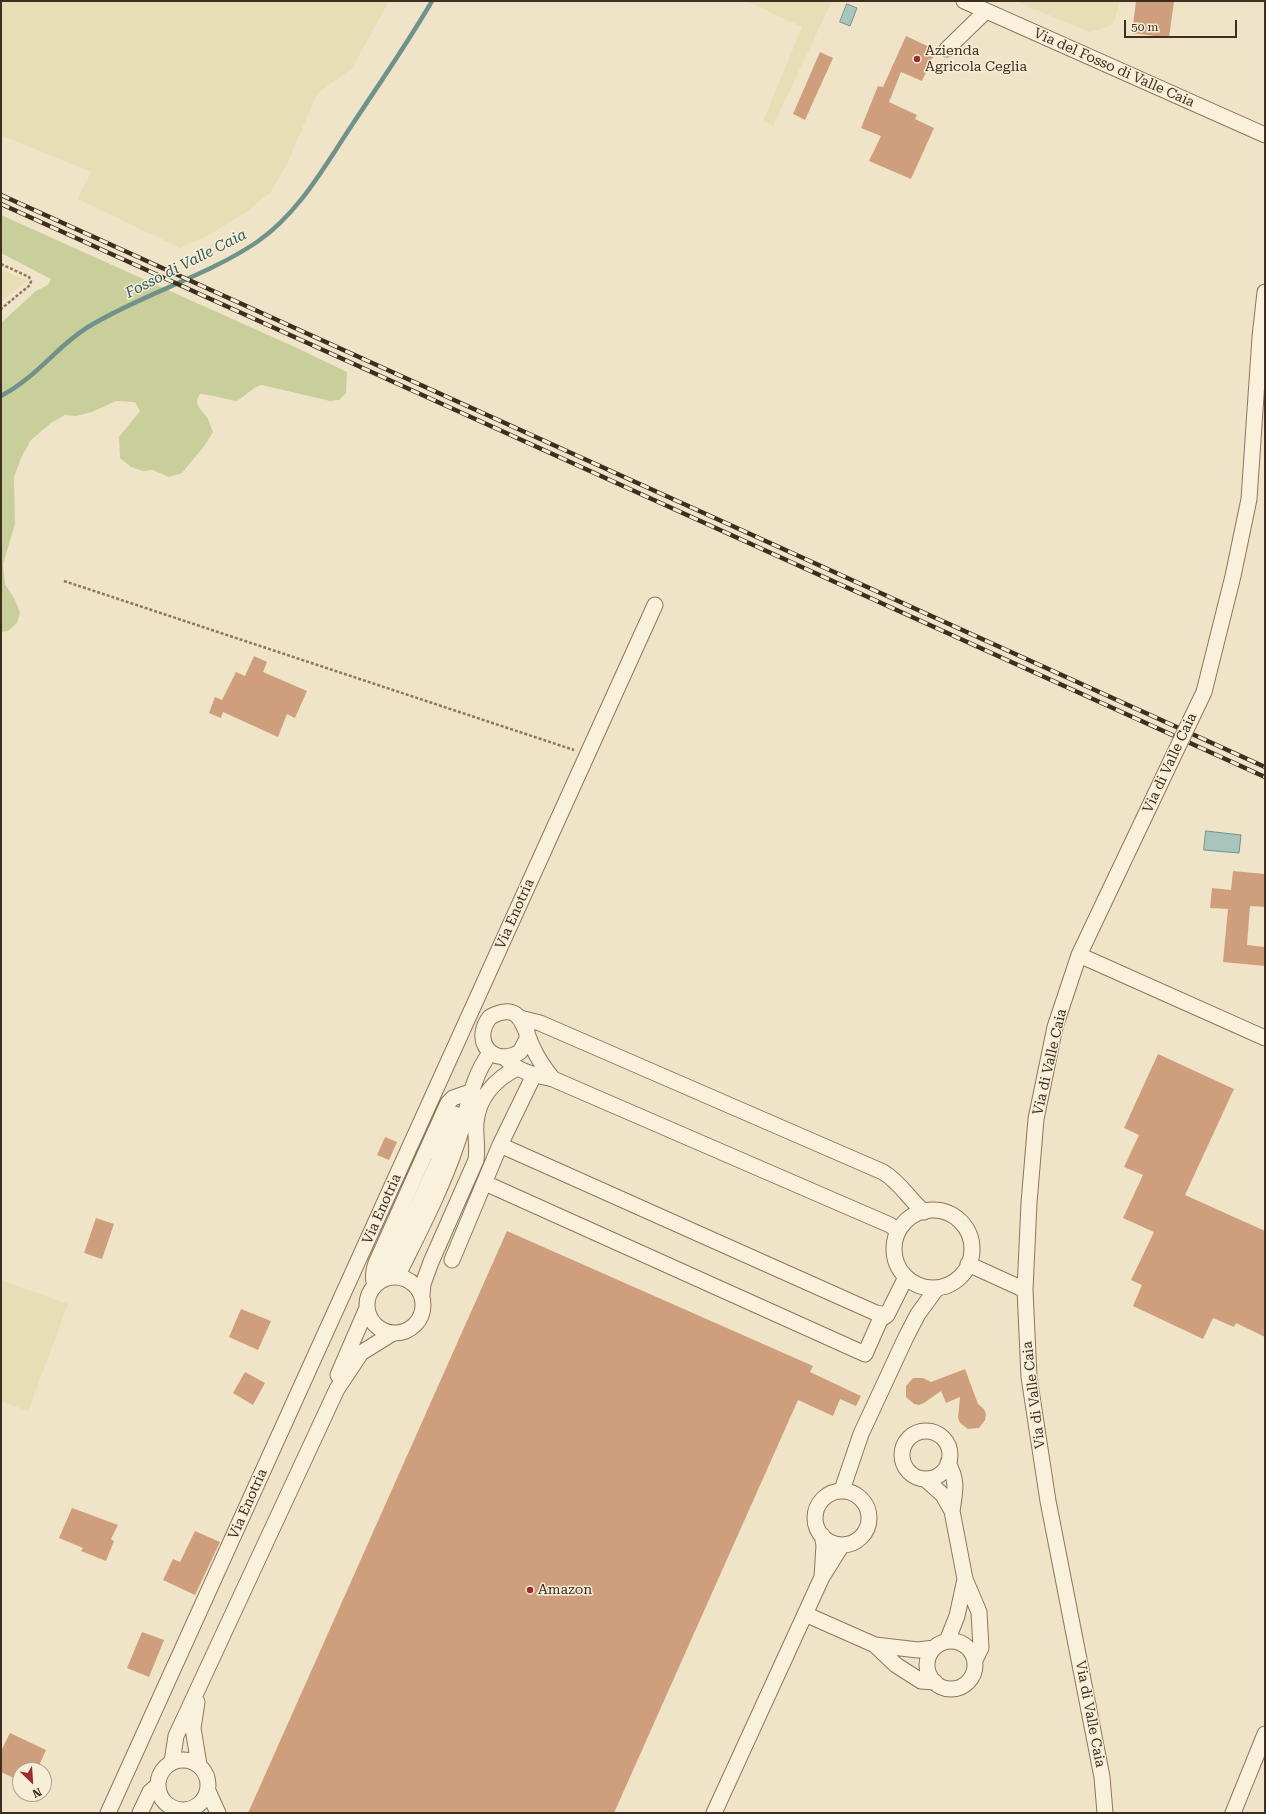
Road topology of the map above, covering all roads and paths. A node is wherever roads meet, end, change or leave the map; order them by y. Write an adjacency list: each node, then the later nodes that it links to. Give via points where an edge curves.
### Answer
1 (964, 1): 2 (street, Via del Fosso di Valle Caia)
2 (986, 11): 3 (street); 4 (street, Via del Fosso di Valle Caia)
3 (947, 49)
4 (1265, 135)
5 (1, 264): 7 (path, via 29,277 31,281 30,285)
6 (1265, 292): 11 (street, Via di Valle Caia, bridge, via 1249,500 1204,692)
7 (1, 309)
8 (64, 581): 10 (path)
9 (655, 605): 10 (street, Via Enotria)
10 (588, 754): 55 (street, Via Enotria)
11 (1080, 955): 13 (street); 29 (street, Via di Valle Caia, via 1055,1026 1036,1119)
12 (524, 1024): 14 (street, via 505,1012 490,1017 482,1031 482,1039); 15 (street, via 527,1039 520,1052); 18 (street, via 539,1061); 22 (street, via 540,1023 882,1172 893,1178)
13 (1265, 1038)
14 (490, 1053): 15 (street); 19 (street, via 483,1062)
15 (505, 1058): 16 (street)
16 (517, 1068): 17 (street); 30 (street, via 494,1083 479,1110 476,1121 476,1160 431,1262)
17 (534, 1075): 18 (street); 20 (street)
18 (553, 1079): 23 (street)
19 (470, 1092): 27 (street, via 456,1147); 27 (street, via 453,1098 448,1103 376,1263 373,1272)
20 (500, 1145): 21 (street); 32 (street, via 876,1313)
21 (485, 1182): 24 (street); 32 (street, via 865,1354 880,1320)
22 (924, 1212): 23 (street, via 911,1217); 25 (street, via 946,1213 962,1223 972,1249)
23 (898, 1231): 26 (street, via 895,1240 895,1259)
24 (452, 1260)
25 (968, 1264): 28 (street, via 955,1281); 29 (street)
26 (906, 1277): 28 (street, via 919,1286); 32 (street)
27 (385, 1280): 30 (street, via 412,1282); 31 (street, via 370,1292)
28 (937, 1288): 37 (street, via 918,1314 906,1337 861,1434)
29 (1025, 1290): 59 (street, Via di Valle Caia, via 1029,1377 1048,1501 1102,1777)
30 (422, 1295): 33 (street, via 423,1311 415,1325 401,1333)
31 (367, 1308): 33 (street, via 373,1322); 34 (street, via 338,1374)
32 (887, 1315)
33 (393, 1334): 34 (street, via 362,1352)
34 (337, 1389): 48 (street)
35 (948, 1463): 36 (street, via 939,1474); 36 (street, via 948,1448 940,1436 926,1431 912,1436 903,1448 903,1462 911,1474); 38 (street, via 954,1474 956,1487)
36 (925, 1479): 38 (street, via 943,1495)
37 (842, 1490): 39 (street, via 828,1495 818,1506 815,1522); 40 (street, via 863,1500 867,1506 869,1521 863,1535)
38 (952, 1511): 42 (street)
39 (822, 1535): 40 (street); 41 (street)
40 (842, 1545): 41 (street)
41 (822, 1577): 43 (street)
42 (965, 1580): 45 (street, via 957,1616); 46 (street, via 979,1612 980,1648)
43 (805, 1614): 44 (street); 58 (street)
44 (874, 1645): 45 (street, via 918,1650); 47 (street, via 896,1666 921,1681)
45 (941, 1645): 46 (street, via 962,1643 968,1647); 47 (street, via 930,1655 928,1669)
46 (975, 1660): 47 (street, via 973,1675 963,1686 948,1688)
47 (935, 1682)
48 (202, 1684): 50 (street, via 176,1736); 51 (street, via 193,1728)
49 (1265, 1734): 60 (street)
50 (172, 1762): 51 (street, via 186,1759); 52 (street, via 161,1772)
51 (199, 1765): 53 (street, via 207,1777)
52 (158, 1785): 54 (street, via 159,1793 167,1804); 56 (street, via 150,1792)
53 (208, 1791): 54 (street, via 200,1803); 57 (street)
54 (189, 1811)
55 (108, 1813)
56 (140, 1813)
57 (218, 1813)
58 (714, 1813)
59 (1105, 1813)
60 (1233, 1813)

